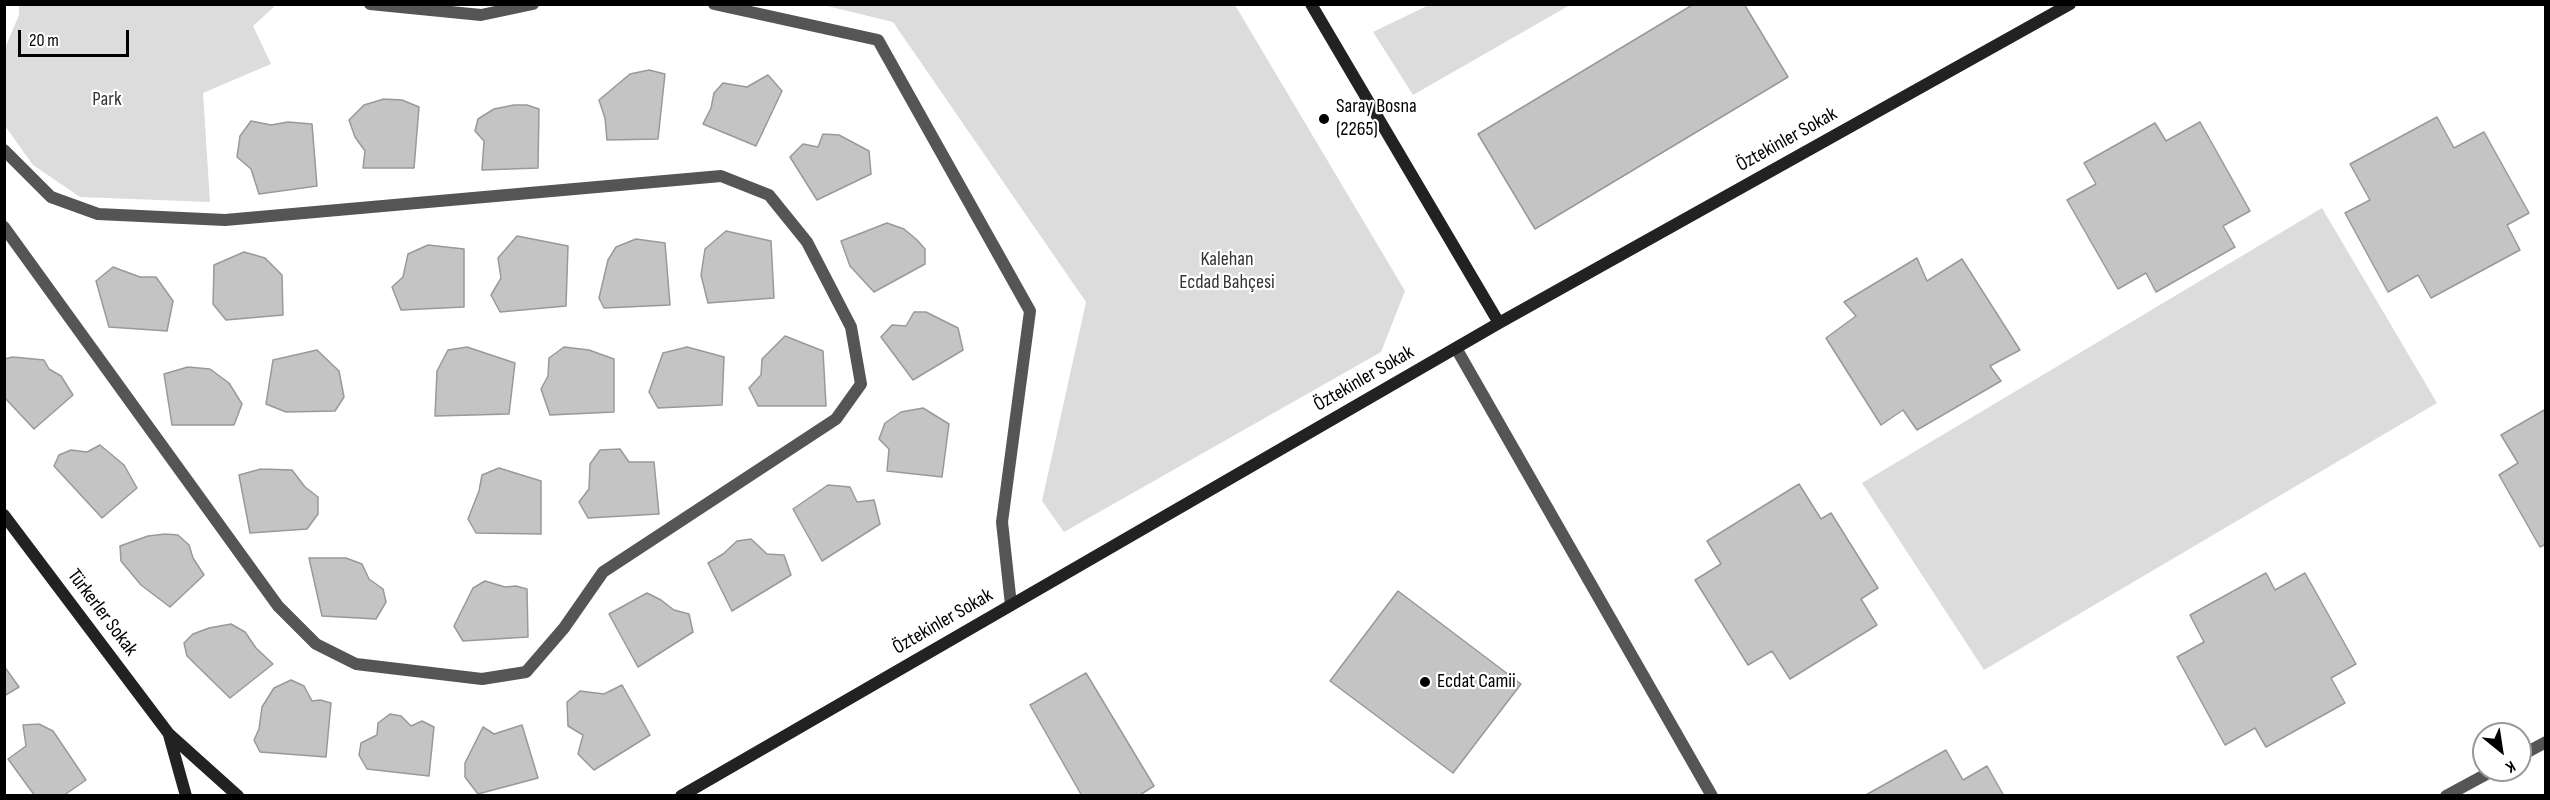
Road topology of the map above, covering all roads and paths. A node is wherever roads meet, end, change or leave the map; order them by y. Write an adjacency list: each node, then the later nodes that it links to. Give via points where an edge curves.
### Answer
1 (370, 4): 2 (street, via 480,15)
2 (532, 4)
3 (714, 4): 11 (street, via 878,40 1030,311 1002,522)
4 (1311, 4): 8 (street)
5 (2070, 4): 8 (street, Öztekinler Sokak)
6 (4, 150): 7 (street, via 51,197 98,214 225,220 721,176 770,195 807,242 851,327 861,384 836,419 603,572 564,628 526,672 483,679 356,664 316,644 278,606)
7 (4, 226)
8 (1499, 323): 9 (street, Öztekinler Sokak)
9 (1456, 348): 11 (street, Öztekinler Sokak); 19 (street)
10 (4, 515): 12 (street, Türkerler Sokak)
11 (1011, 605): 18 (street, Öztekinler Sokak)
12 (169, 734): 16 (street, Türkerler Sokak); 17 (street, Türkerler Sokak)
13 (2546, 742): 14 (street)
14 (2532, 750)
15 (2472, 781): 20 (street)
16 (186, 795)
17 (238, 795)
18 (681, 795)
19 (1712, 795)
20 (2446, 795)

